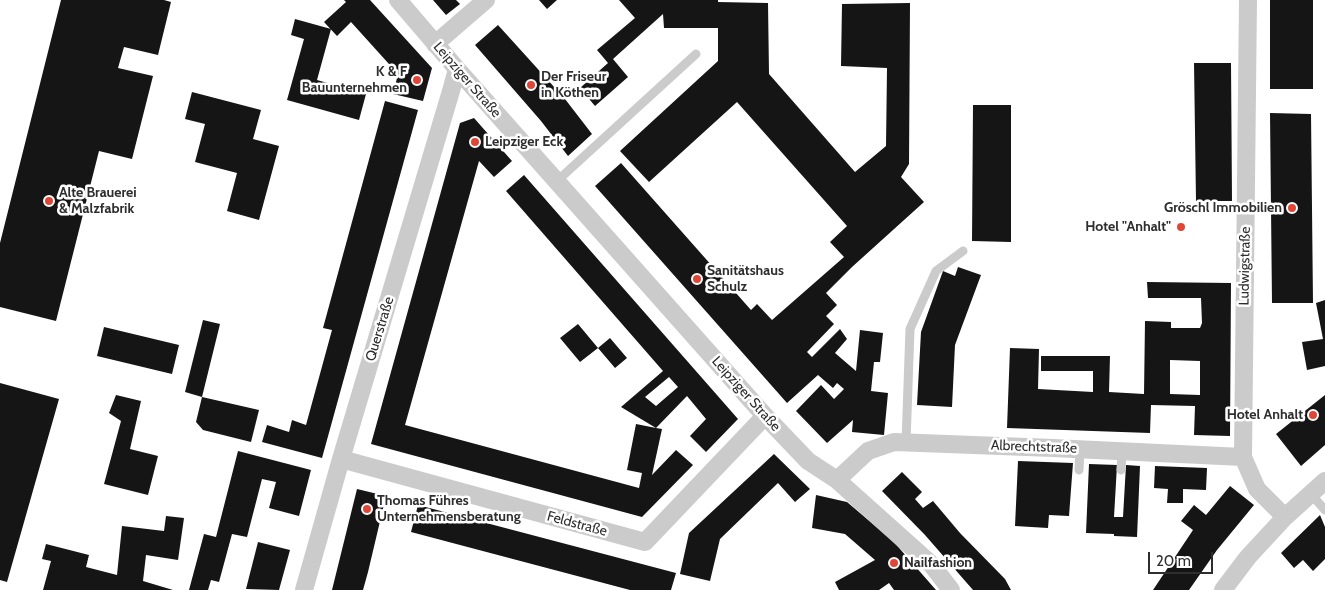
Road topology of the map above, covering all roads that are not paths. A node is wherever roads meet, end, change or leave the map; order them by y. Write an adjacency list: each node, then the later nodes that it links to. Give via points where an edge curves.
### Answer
1 (398, 0): 4 (street, Leipziger Straße)
2 (486, 0): 4 (street)
3 (1248, 0): 13 (street, Ludwigstraße)
4 (436, 44): 6 (street, Leipziger Straße)
5 (696, 54): 7 (lane)
6 (457, 69): 7 (street, Leipziger Straße); 14 (street, Querstraße)
7 (557, 181): 9 (street, Leipziger Straße)
8 (964, 251): 10 (lane, via 936,271 910,329)
9 (765, 416): 14 (street, Feldstraße, via 645,542); 17 (street, Leipziger Straße, via 808,461)
10 (906, 442): 11 (street, Albrechtstraße); 17 (street, Albrechtstraße, via 894,442 868,451)
11 (1080, 449): 12 (street, Albrechtstraße); 15 (lane)
12 (1122, 451): 13 (street, Albrechtstraße); 16 (lane)
13 (1243, 457): 21 (street, Ludwigstraße, via 1257,489)
14 (341, 459): 22 (street, Querstraße)
15 (1079, 470)
16 (1121, 470)
17 (837, 480): 23 (street, Leipziger Straße, via 932,565)
18 (1325, 481): 19 (street)
19 (1311, 494): 20 (lane); 21 (street)
20 (1325, 510)
21 (1285, 518): 24 (street, via 1248,557)
22 (304, 590)
23 (951, 590)
24 (1223, 590)

